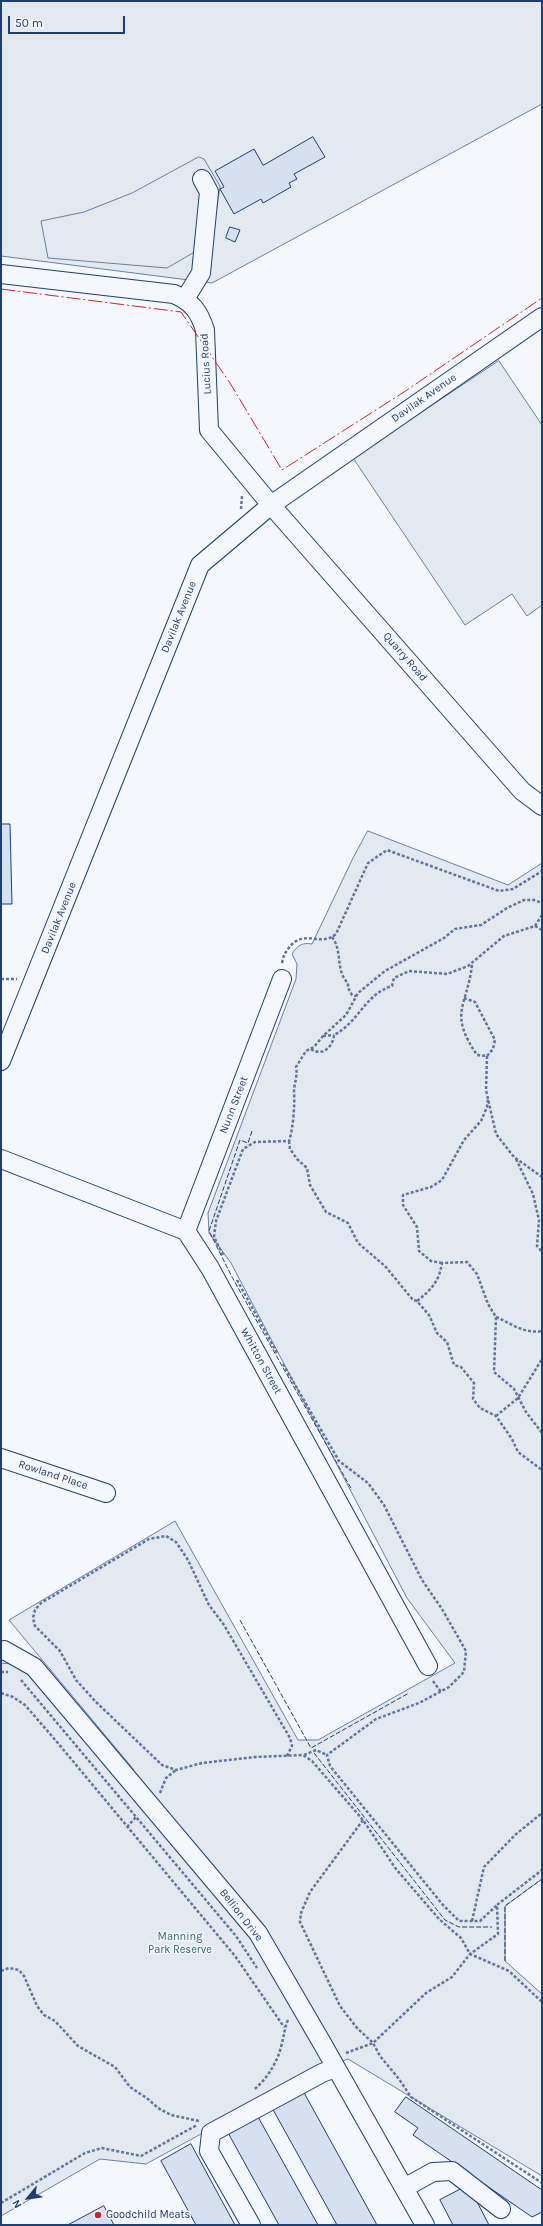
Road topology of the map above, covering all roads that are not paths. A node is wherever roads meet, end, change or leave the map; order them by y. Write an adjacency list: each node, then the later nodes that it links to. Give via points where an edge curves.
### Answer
1 (202, 179): 3 (street, via 210,192 201,273)
2 (1, 274): 3 (street, Lucius Road, via 174,294)
3 (185, 300): 5 (street, Lucius Road, via 201,317 205,330 209,430)
4 (542, 317): 5 (street, Davilak Avenue)
5 (270, 505): 6 (street, Quarry Road, via 522,791); 8 (street, Davilak Avenue, via 200,565)
6 (542, 806)
7 (282, 979): 10 (street, Nunn Street)
8 (1, 1061)
9 (1, 1159): 10 (street)
10 (186, 1231): 14 (street, Whitton Street, via 210,1268)
11 (1, 1458): 12 (street, Rowland Place)
12 (106, 1493)
13 (1, 1651): 15 (street, Bellion Drive, via 4,1650 34,1667 258,1933)
14 (428, 1666)
15 (333, 2064): 16 (street, Bellion Drive); 18 (street, via 322,2073 211,2133 209,2150)
16 (404, 2188): 17 (street, via 433,2172 452,2171); 19 (street, Bellion Drive)
17 (501, 2209)
18 (251, 2225)
19 (425, 2225)

